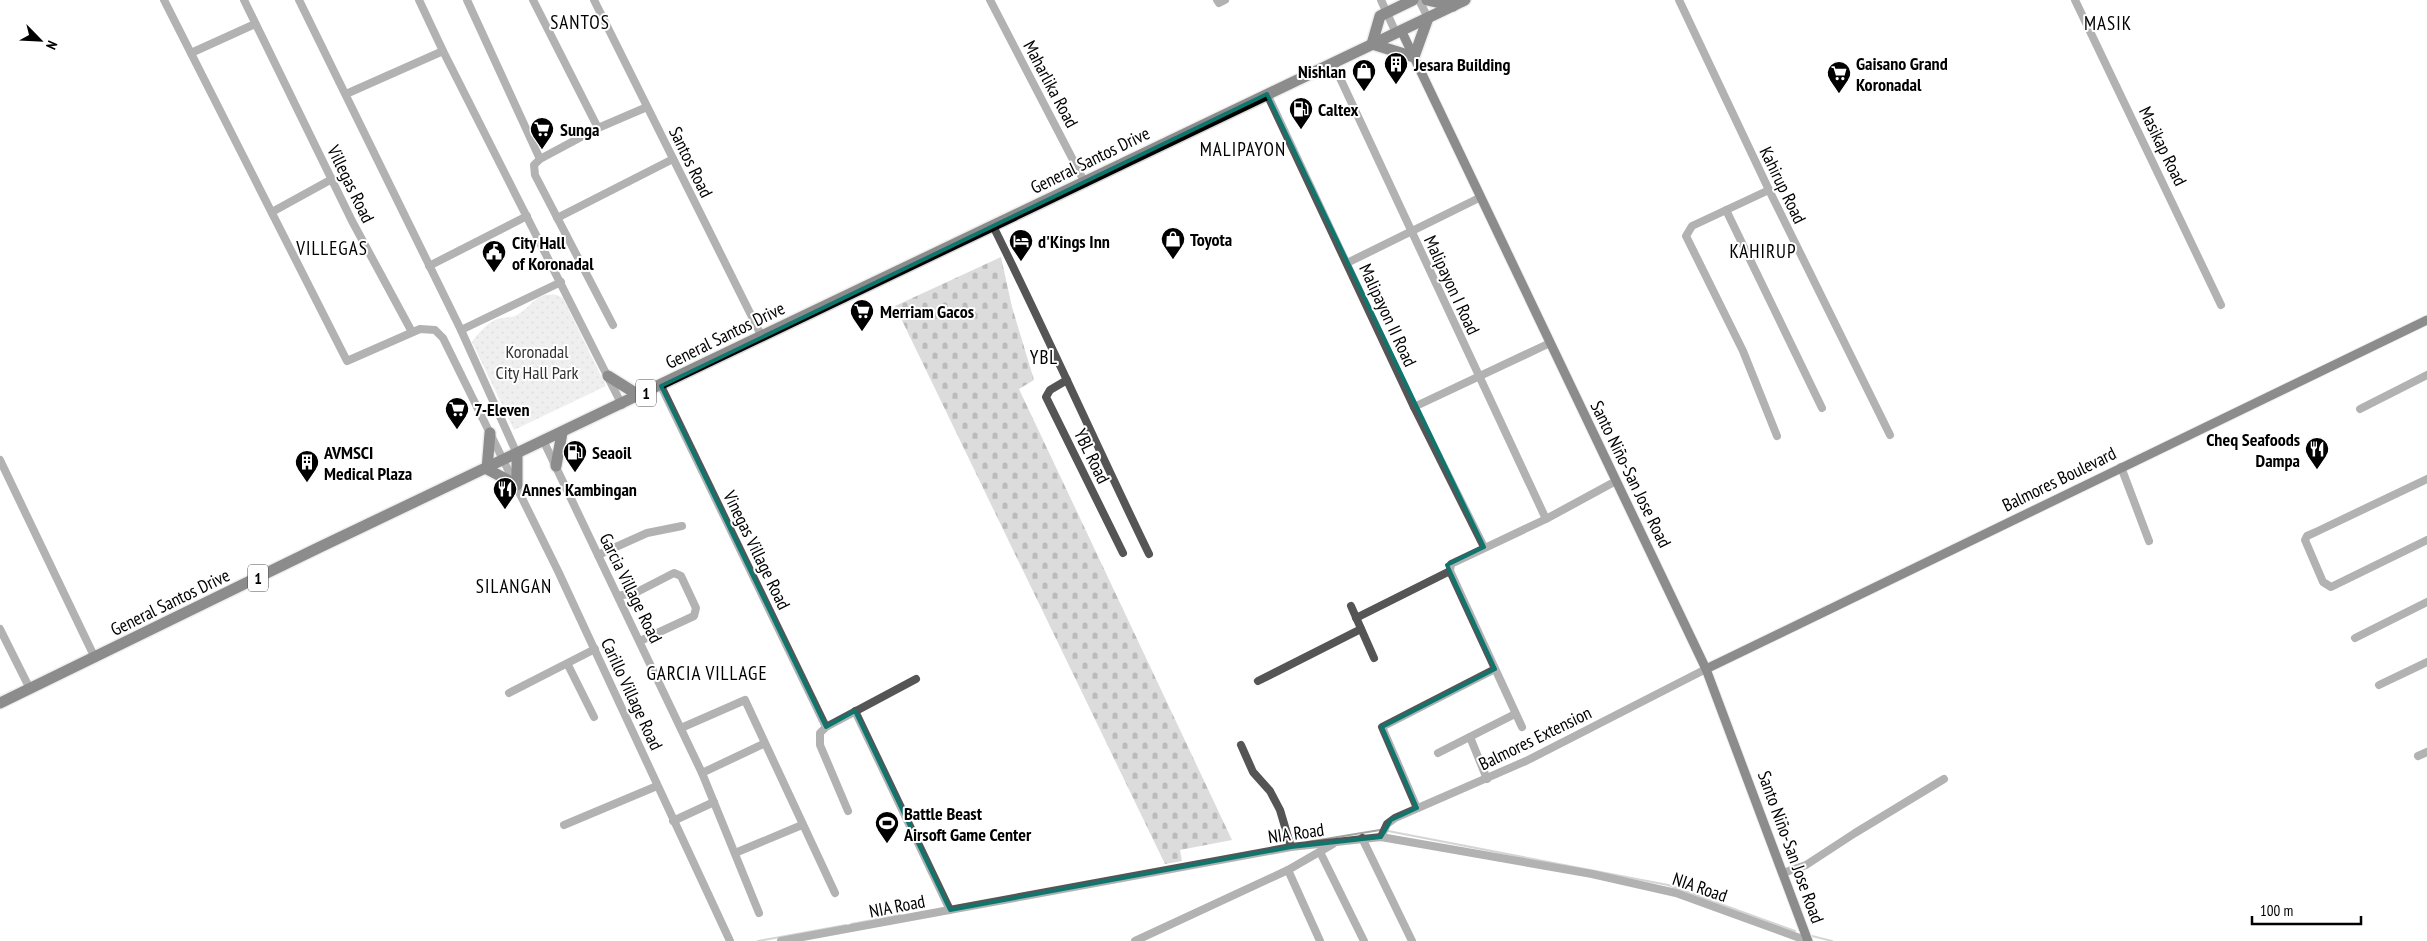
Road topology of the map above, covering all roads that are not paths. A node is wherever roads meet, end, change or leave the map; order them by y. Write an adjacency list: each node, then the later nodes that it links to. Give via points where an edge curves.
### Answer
1 (164, 0): 25 (street)
2 (244, 0): 21 (street, Villegas Road)
3 (299, 0): 28 (street)
4 (419, 0): 24 (street)
5 (467, 0): 32 (street)
6 (533, 0): 31 (street)
7 (594, 0): 30 (street, Santos Road)
8 (990, 0): 35 (street, Maharlika Road)
9 (1217, 0): 10 (street, via 1219,3)
10 (1225, 0)
11 (1381, 0): 19 (street)
12 (1413, 0): 19 (highway)
13 (1419, 0): 20 (street)
14 (1427, 0): 18 (highway)
15 (1466, 0): 18 (highway, General Santos Drive / 1)
16 (1679, 0): 36 (street, Kahirup Road)
17 (2075, 0): 47 (street, Masikap Road)
18 (1453, 6): 20 (highway, General Santos Drive / 1)
19 (1387, 12): 22 (street); 23 (highway, via 1380,16)
20 (1428, 18): 22 (highway, General Santos Drive / 1); 26 (highway)
21 (256, 24): 25 (street); 34 (street, Villegas Road)
22 (1399, 32): 23 (highway, General Santos Drive / 1); 26 (main road, Santo Niño-San Jose Road)
23 (1372, 44): 26 (highway); 27 (highway, General Santos Drive / 1)
24 (443, 51): 28 (street); 40 (street)
25 (191, 53): 39 (street)
26 (1414, 57): 37 (main road, Santo Niño-San Jose Road)
27 (1333, 63): 29 (highway, General Santos Drive / 1); 43 (street, Malipayon I Road)
28 (346, 94): 45 (street)
29 (1267, 94): 35 (highway, General Santos Drive / 1); 44 (street, Malipayon II Road)
30 (647, 107): 31 (street); 33 (street, Santos Road)
31 (598, 128): 32 (street)
32 (540, 159): 41 (street, via 534,165 534,171)
33 (673, 159): 41 (street); 52 (street, Santos Road)
34 (332, 180): 39 (street); 51 (street, Villegas Road)
35 (1085, 183): 42 (highway, General Santos Drive / 1)
36 (1769, 190): 38 (street); 66 (street, Kahirup Road)
37 (1479, 198): 43 (street); 53 (main road, Santo Niño-San Jose Road)
38 (1726, 210): 62 (street); 67 (street, via 1692,226 1687,232 1687,240 1743,352)
39 (272, 212): 51 (street, via 347,361)
40 (527, 216): 45 (street); 46 (street)
41 (557, 218): 49 (street)
42 (993, 226): 52 (highway, General Santos Drive / 1); 57 (street, YBL Road)
43 (1411, 233): 44 (street); 56 (street, Malipayon I Road)
44 (1347, 263): 61 (street, Malipayon II Road)
45 (429, 266): 50 (street)
46 (560, 282): 50 (street); 55 (street)
47 (2221, 305)
48 (2427, 320): 73 (main road, Balmores Boulevard)
49 (613, 325)
50 (461, 330): 69 (street)
51 (412, 332): 64 (street, via 427,328 440,333)
52 (762, 337): 58 (highway, General Santos Drive / 1)
53 (1550, 343): 56 (street); 76 (main road, Santo Niño-San Jose Road)
54 (2427, 375): 63 (street)
55 (608, 376): 59 (highway); 60 (street)
56 (1478, 377): 61 (street); 78 (street, Malipayon I Road)
57 (1067, 380): 83 (street, YBL Road, via 1046,396); 84 (street, YBL Road)
58 (661, 386): 59 (highway, General Santos Drive / 1); 111 (street, Vinegas Village Road)
59 (640, 396): 60 (highway, General Santos Drive / 1)
60 (622, 405): 65 (highway, General Santos Drive / 1)
61 (1414, 407): 82 (street, Malipayon II Road)
62 (1822, 408)
63 (2360, 409)
64 (490, 432): 71 (street); 74 (highway)
65 (562, 433): 68 (highway, General Santos Drive / 1); 72 (highway)
66 (1890, 435)
67 (1778, 436)
68 (544, 442): 69 (highway, General Santos Drive / 1); 72 (street, Garcia Village Road)
69 (517, 454): 71 (highway, General Santos Drive / 1); 77 (highway)
70 (0, 460): 96 (street)
71 (504, 461): 74 (highway, General Santos Drive / 1); 77 (street, Carillo Village Road)
72 (556, 466): 85 (street, Garcia Village Road)
73 (2121, 467): 81 (street); 101 (main road, Balmores Boulevard)
74 (487, 469): 77 (highway); 96 (highway, General Santos Drive / 1)
75 (2427, 480): 80 (street, via 2312,533 2307,536 2306,543 2323,582 2331,587)
76 (1616, 481): 78 (street); 101 (main road, Santo Niño-San Jose Road)
77 (517, 485): 95 (street, Carillo Village Road)
78 (1546, 519): 82 (street)
79 (682, 526): 85 (street, via 647,533)
80 (2427, 540)
81 (2149, 541)
82 (1484, 547): 86 (street, via 1453,562)
83 (1123, 553)
84 (1149, 554)
85 (598, 555): 87 (street, Garcia Village Road)
86 (1450, 571): 90 (street); 100 (street)
87 (618, 596): 94 (street, Garcia Village Road); 94 (street, via 632,594 674,573 681,576 696,608 694,616)
88 (2427, 602): 93 (street)
89 (1351, 606): 90 (street)
90 (1356, 618): 92 (street)
91 (0, 629): 105 (street)
92 (1361, 629): 97 (street); 103 (street)
93 (2355, 638)
94 (640, 641): 113 (street, Garcia Village Road)
95 (595, 649): 99 (street); 123 (street, Carillo Village Road)
96 (95, 658): 105 (highway, General Santos Drive / 1)
97 (1374, 658)
98 (2427, 662): 104 (street)
99 (568, 665): 106 (street); 110 (street)
100 (1495, 669): 109 (street); 125 (street, via 1382,727)
101 (1706, 669): 121 (street, Balmores Extension); 137 (main road, Santo Niño-San Jose Road)
102 (916, 679): 108 (street)
103 (1258, 681)
104 (2379, 684)
105 (30, 689): 107 (highway, General Santos Drive / 1)
106 (508, 693)
107 (0, 703)
108 (855, 711): 111 (street); 139 (street)
109 (1516, 714): 112 (street); 114 (street)
110 (594, 717)
111 (826, 726): 126 (street, via 819,741)
112 (1522, 727)
113 (681, 728): 115 (street, via 745,700); 120 (street, Garcia Village Road)
114 (1470, 737): 118 (street); 121 (street)
115 (763, 744): 120 (street); 129 (street)
116 (1240, 745): 133 (street, via 1252,772 1270,791 1283,817)
117 (2427, 752): 119 (street)
118 (1438, 753)
119 (2418, 756)
120 (702, 773): 124 (street, Garcia Village Road)
121 (1488, 778): 125 (street, Balmores Extension)
122 (1944, 779): 137 (street, via 1806,865)
123 (657, 786): 127 (street, Carillo Village Road); 128 (street)
124 (714, 802): 127 (street); 135 (street, Garcia Village Road)
125 (1417, 808): 130 (street, Balmores Extension, via 1391,820)
126 (848, 811)
127 (673, 820): 141 (street, Carillo Village Road)
128 (564, 825)
129 (802, 825): 135 (street); 138 (street)
130 (1382, 836): 131 (street, NIA Road); 147 (street, NIA Road, via 1654,887)
131 (1362, 838): 132 (street, NIA Road); 146 (street)
132 (1335, 842): 133 (street, NIA Road); 134 (street)
133 (1291, 844): 139 (street, NIA Road)
134 (1320, 852): 136 (street); 145 (street)
135 (735, 853): 140 (street, Garcia Village Road)
136 (1288, 870): 143 (street); 144 (street)
137 (1783, 873): 147 (main road, Santo Niño-San Jose Road)
138 (835, 893)
139 (950, 910): 142 (street, NIA Road)
140 (759, 913)
141 (730, 941)
142 (781, 941)
143 (1135, 941)
144 (1320, 941)
145 (1364, 941)
146 (1412, 941)
147 (1808, 941)

